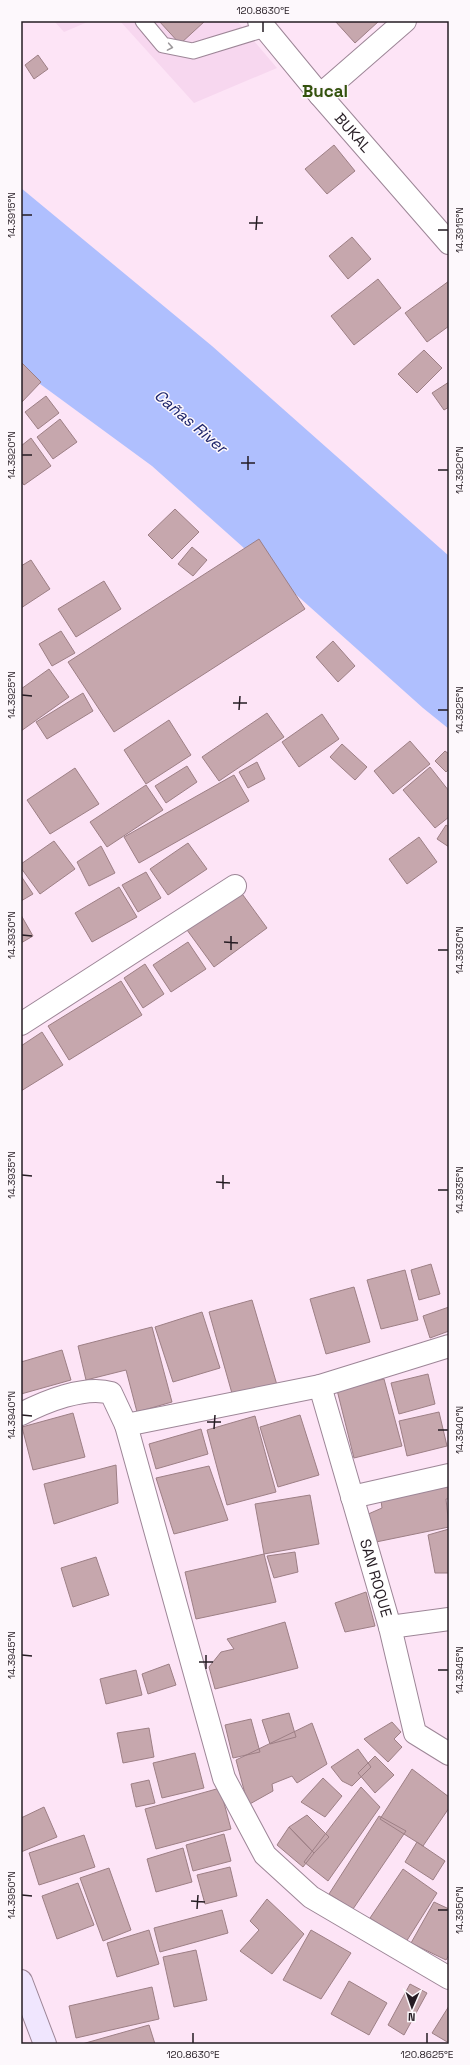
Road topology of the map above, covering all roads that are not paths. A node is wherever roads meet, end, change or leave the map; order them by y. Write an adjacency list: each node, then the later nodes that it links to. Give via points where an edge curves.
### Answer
1 (143, 21): 3 (lane, one-way to 3, via 163,45 193,50)
2 (405, 21): 4 (street)
3 (262, 25): 4 (street, BUKAL)
4 (320, 95): 5 (street, BUKAL)
5 (449, 243)
6 (235, 886): 7 (street)
7 (21, 1024)
8 (449, 1346): 9 (street)
9 (320, 1386): 11 (street); 13 (street, SAN ROQUE)
10 (21, 1414): 11 (street, via 36,1406 89,1390 103,1390 111,1392)
11 (126, 1425): 17 (street, via 224,1778 265,1856 311,1897)
12 (449, 1475): 13 (street)
13 (352, 1497): 15 (street, SAN ROQUE)
14 (449, 1619): 15 (street)
15 (390, 1626): 16 (street, SAN ROQUE, via 415,1733)
16 (449, 1754)
17 (449, 1978)
18 (21, 1980): 19 (main road)
19 (45, 2044)

